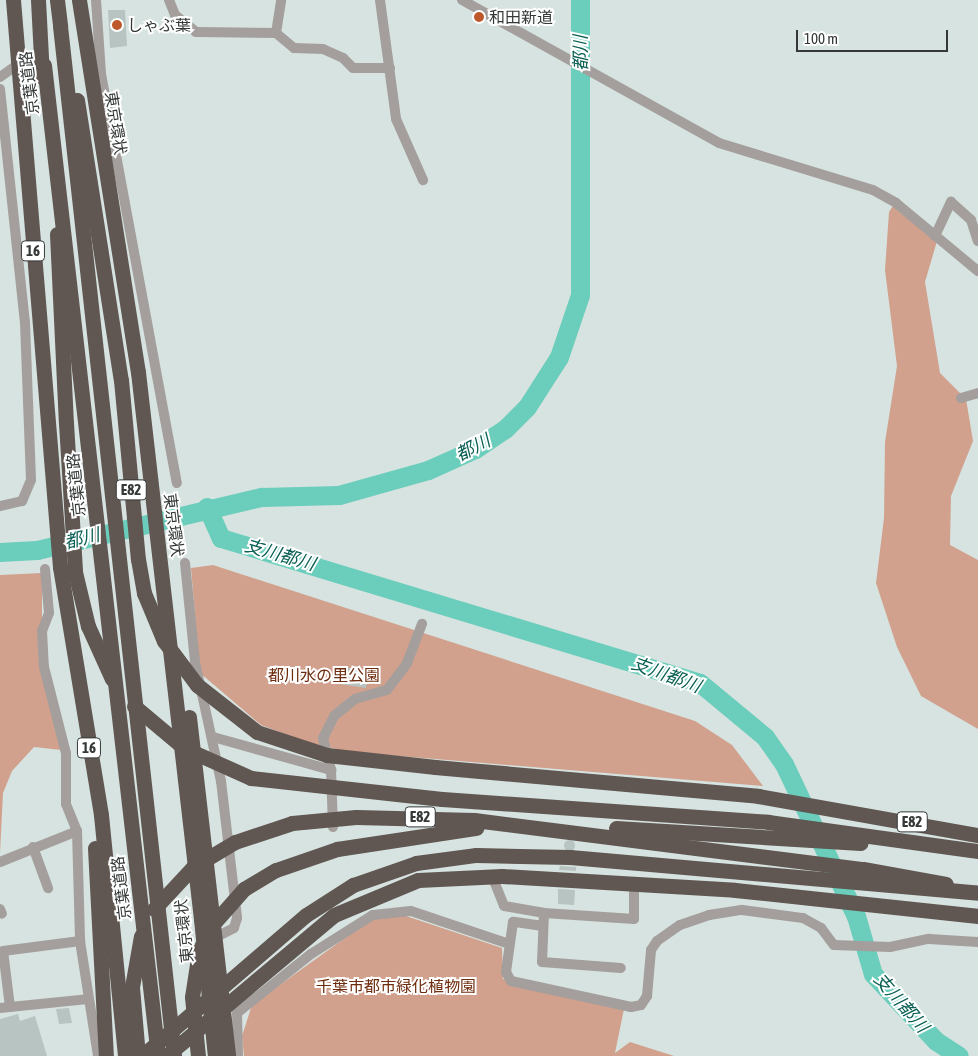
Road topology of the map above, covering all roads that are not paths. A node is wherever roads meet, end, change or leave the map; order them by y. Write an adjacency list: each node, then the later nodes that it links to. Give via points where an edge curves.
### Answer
1 (14, 0): 12 (highway, 16)
2 (38, 0): 13 (highway, 京葉道路)
3 (56, 0): 10 (highway, 京葉道路)
4 (79, 0): 30 (highway, 東京環状)
5 (96, 0): 24 (street, via 101,74)
6 (169, 0): 11 (street, via 175,15 196,32)
7 (281, 0): 11 (street)
8 (380, 0): 14 (street)
9 (462, 0): 19 (street, via 740,153 798,166 873,190 896,203)
10 (60, 26): 35 (highway, E82, bridge, via 66,37 119,370 139,566 149,608 164,641 197,685 257,732 327,756 758,796); 64 (highway, 京葉道路, bridge)
11 (276, 33): 14 (street, via 294,48 323,49 343,58 353,68)
12 (17, 65): 15 (street); 27 (highway, 16, via 54,502)
13 (44, 65): 36 (highway, E82, bridge, via 42,84 60,280 71,545 82,607 109,673 129,700 168,738 231,771 293,785 768,822); 62 (highway, 京葉道路, bridge)
14 (390, 68): 17 (street, via 396,119)
15 (0, 77)
16 (0, 89): 25 (street, via 24,313 31,480 22,501)
17 (423, 180)
18 (974, 219): 19 (street, via 951,202); 20 (street)
19 (935, 236): 21 (street)
20 (978, 241)
21 (978, 271)
22 (978, 393): 23 (street)
23 (961, 398)
24 (177, 483)
25 (0, 506)
26 (185, 563): 31 (street, via 195,662)
27 (53, 568): 28 (highway, 16); 34 (street, via 49,613 42,631 44,667 66,753 66,804)
28 (65, 607): 58 (highway, via 70,695 94,838); 59 (highway, 16, via 101,815)
29 (422, 624): 32 (street, via 407,663 387,690 355,700 334,716 323,738)
30 (176, 675): 48 (highway, via 190,728); 66 (highway, 東京環状, bridge)
31 (214, 737): 32 (street); 48 (street, via 238,918 234,928)
32 (332, 770): 33 (street)
33 (333, 827)
34 (77, 831): 37 (street); 49 (street)
35 (978, 835)
36 (858, 837): 38 (highway, E82); 39 (highway, E82); 65 (highway, E82, bridge, via 500,827 409,836 312,856 259,879 213,924 198,951 193,981)
37 (33, 847): 40 (street); 43 (street)
38 (978, 851)
39 (978, 859)
40 (0, 862)
41 (492, 876): 42 (highway); 45 (street, via 504,906); 56 (highway, via 418,880 350,906)
42 (634, 884): 45 (street, via 634,919); 46 (highway, via 789,895)
43 (48, 888)
44 (978, 891): 53 (highway, via 570,857 476,855 416,863 353,885 328,900); 60 (highway, E82, bridge, via 863,869 474,820 364,817 292,823 235,842 207,858 181,878 154,908 134,963)
45 (544, 913): 47 (street)
46 (978, 916)
47 (543, 926): 51 (street, via 512,922); 52 (street, via 542,962)
48 (216, 937): 53 (highway)
49 (80, 941): 54 (street); 55 (street, via 3,951)
50 (978, 942): 51 (street, via 929,939 890,947 834,944 822,928 803,918 742,910 693,920 653,946 647,996 641,1005 631,1007 512,981 506,972)
51 (509, 944): 56 (street, via 411,911 382,912 320,948)
52 (621, 968)
53 (222, 984): 56 (highway); 61 (highway)
54 (88, 999): 55 (street); 57 (street)
55 (5, 1007)
56 (231, 1009): 63 (highway); 67 (highway); 68 (street)
57 (98, 1056)
58 (106, 1056)
59 (125, 1056)
60 (138, 1056)
61 (142, 1056)
62 (158, 1056)
63 (166, 1056)
64 (174, 1056)
65 (198, 1056)
66 (215, 1056)
67 (228, 1056)
68 (238, 1056)

